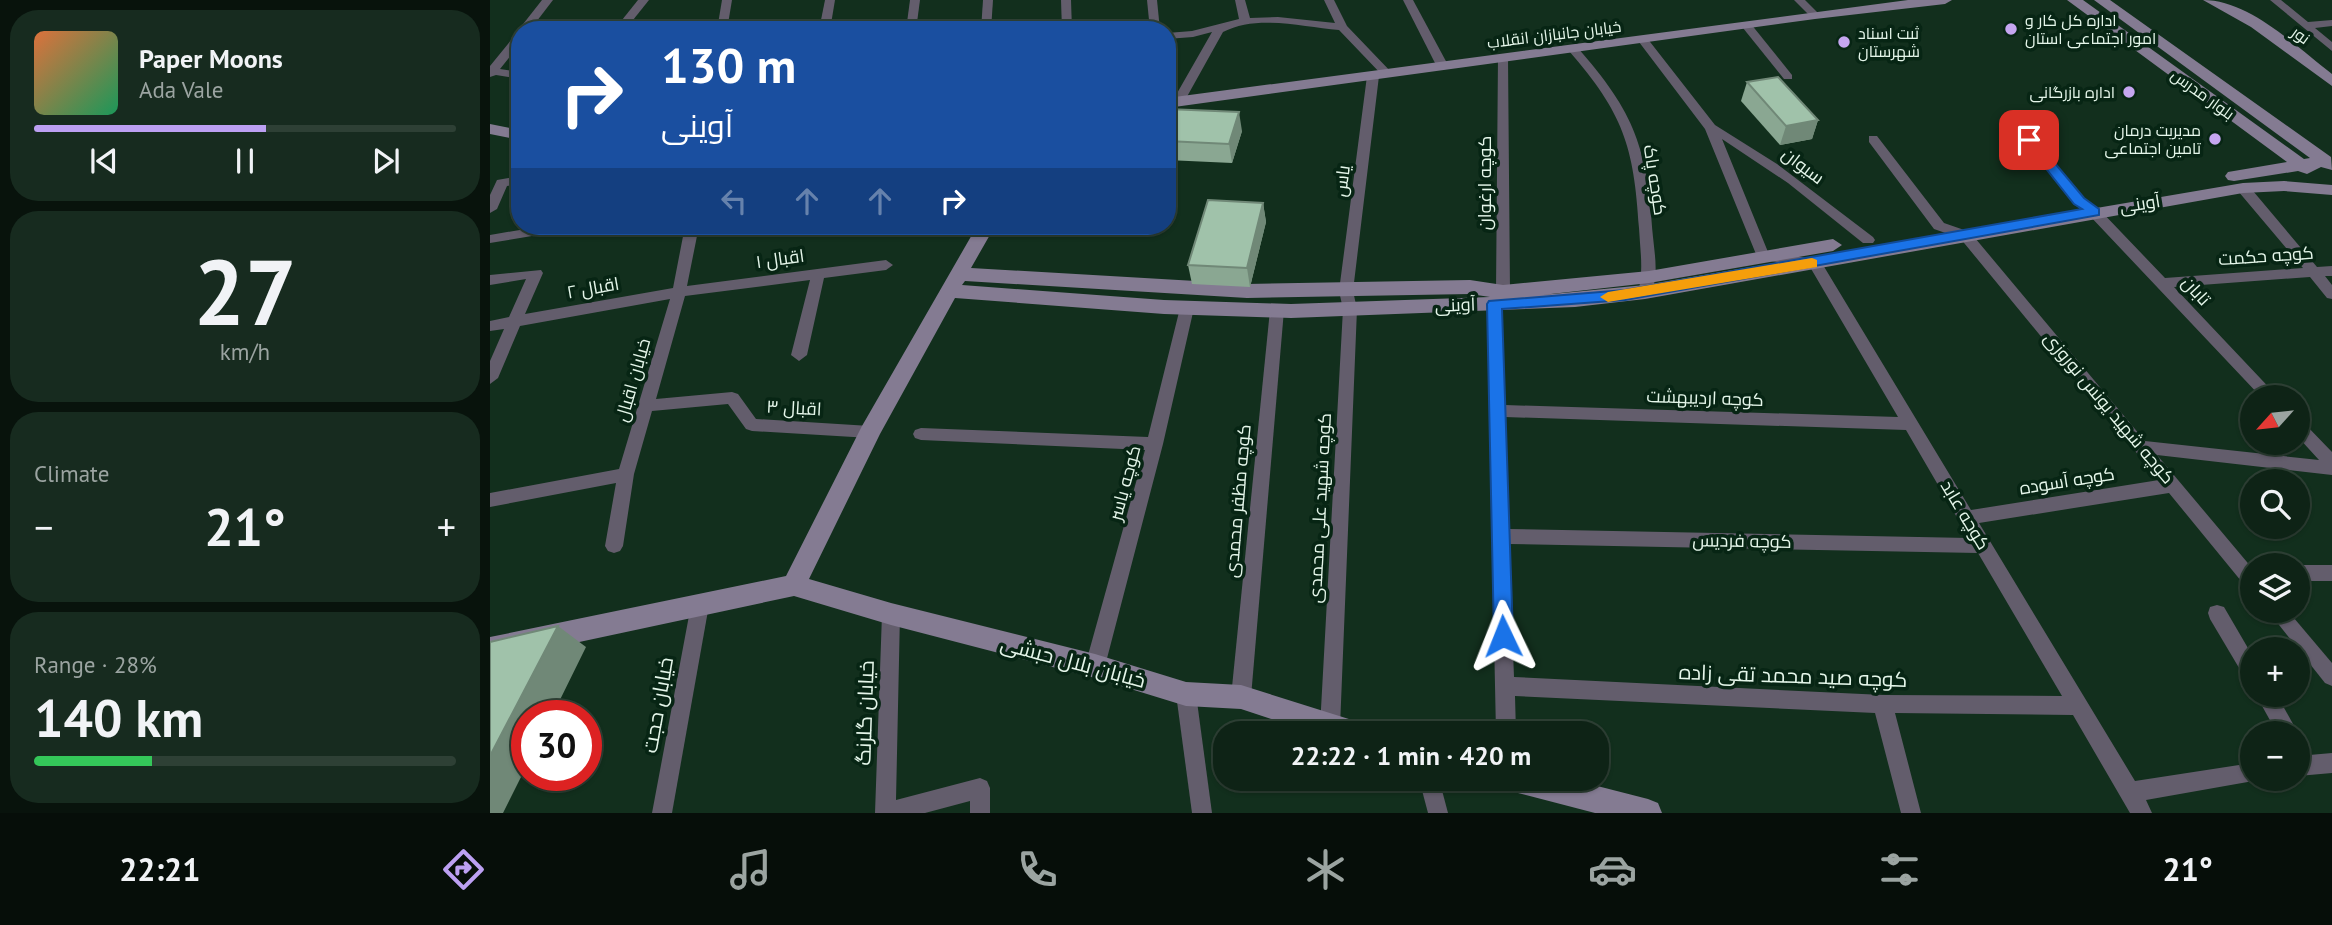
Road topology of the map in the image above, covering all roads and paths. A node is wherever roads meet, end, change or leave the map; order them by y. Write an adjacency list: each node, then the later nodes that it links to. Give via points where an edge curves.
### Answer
1 (548, 0): 20 (street)
2 (644, 0): 21 (street)
3 (727, 0): 22 (street)
4 (830, 0): 23 (street)
5 (915, 0): 24 (street)
6 (988, 0): 25 (street)
7 (1066, 0): 26 (street)
8 (1152, 0): 27 (street)
9 (1240, 0): 28 (street)
10 (1329, 0): 33 (street)
11 (1408, 0): 40 (street)
12 (1799, 0): 19 (street)
13 (1945, 0): 18 (street, خیابان جانبازان انقلاب)
14 (2074, 0): 54 (street, بلوار مدرس)
15 (2101, 0): 53 (street, بلوار مدرس)
16 (2210, 0): 45 (street, نور, via 2256,24)
17 (2275, 0): 32 (street)
18 (1903, 2): 19 (street, خیابان جانبازان انقلاب)
19 (1815, 15): 31 (street, خیابان جانبازان انقلاب)
20 (531, 21)
21 (626, 21)
22 (724, 21)
23 (826, 21)
24 (912, 21)
25 (987, 21)
26 (1067, 21)
27 (1154, 21)
28 (1245, 21): 30 (street); 33 (street)
29 (2332, 23): 32 (street)
30 (1225, 26): 34 (street); 46 (street)
31 (1747, 26): 35 (street, خیابان جانبازان انقلاب); 44 (street)
32 (2306, 26): 37 (street)
33 (1342, 27): 43 (street)
34 (1176, 35)
35 (1643, 40): 38 (street, خیابان جانبازان انقلاب); 48 (street)
36 (511, 47): 41 (street)
37 (2332, 48)
38 (1573, 49): 39 (street, خیابان جانبازان انقلاب); 76 (street, کوچه پاک, via 1602,82 1626,122 1639,166)
39 (1502, 58): 40 (street, خیابان جانبازان انقلاب); 79 (street, کوچه ارغوان)
40 (1442, 65): 43 (street, خیابان جانبازان انقلاب)
41 (491, 71): 42 (street)
42 (511, 74)
43 (1380, 75): 47 (street, خیابان جانبازان انقلاب); 80 (street, یاس)
44 (1788, 78)
45 (2332, 81)
46 (1176, 98)
47 (1176, 103)
48 (1711, 128): 66 (street, سیوان, via 1796,181); 67 (street)
49 (490, 129): 50 (street)
50 (511, 131)
51 (1873, 139): 60 (street)
52 (2029, 140): 58 (street, تابان)
53 (2328, 164): 54 (street, آوینی)
54 (2302, 166): 57 (street, بلوار مدرس); 58 (street, آوینی)
55 (511, 182): 59 (street, via 502,183)
56 (2243, 188): 57 (street, آوینی); 58 (street, آوینی); 71 (street)
57 (2332, 189)
58 (2087, 206): 60 (street, آوینی); 64 (street, آوینی); 75 (street, تابان)
59 (490, 208)
60 (1939, 226): 64 (street); 66 (street, آوینی)
61 (514, 235): 65 (street)
62 (690, 235): 77 (street, خیابان اقبال)
63 (981, 235): 74 (street)
64 (1965, 235): 68 (street, آوینی); 95 (street, کوچه شهید یونس نوروزی)
65 (490, 239)
66 (1868, 240): 67 (street, آوینی)
67 (1763, 256): 68 (street); 76 (street, آوینی)
68 (1815, 263): 76 (street, آوینی); 90 (street, کوچه عابد)
69 (886, 265): 72 (street, اقبال ۱)
70 (2332, 271): 71 (street, کوچه حکمت)
71 (2314, 272): 75 (street, کوچه حکمت); 78 (street)
72 (818, 274): 77 (street, اقبال ۱); 85 (street)
73 (490, 280): 83 (street, via 536,273)
74 (953, 282): 80 (street, آوینی); 81 (street, آوینی); 91 (street)
75 (2162, 283): 87 (street, تابان)
76 (1647, 284): 79 (street, آوینی, via 1575,300)
77 (679, 292): 83 (street, اقبال ۲); 88 (street, خیابان اقبال)
78 (2332, 294)
79 (1499, 298): 80 (street, آوینی); 89 (street, کوچه ارغوان)
80 (1348, 300): 82 (street, آوینی); 122 (street, کوچه شهید علی محمدی)
81 (1186, 308): 82 (street, آوینی); 94 (street, کوچه یاسر)
82 (1278, 310): 118 (street, کوچه مظفر محمدی)
83 (515, 321): 84 (street, اقبال ۲); 86 (street)
84 (490, 326)
85 (799, 355)
86 (490, 378)
87 (2259, 385)
88 (646, 406): 91 (street, اقبال ۳, via 732,398 752,425); 97 (street, خیابان اقبال)
89 (1497, 411): 90 (street, کوچه اردیبهشت); 101 (street, کوچه ارغوان)
90 (1911, 424): 100 (street, کوچه عابد)
91 (870, 432): 107 (street)
92 (921, 434): 94 (street)
93 (2310, 440): 96 (street)
94 (1155, 444): 114 (street, کوچه یاسر)
95 (2141, 447): 96 (street); 98 (street, کوچه شهید یونس نوروزی)
96 (2332, 465)
97 (626, 474): 99 (street); 102 (street, خیابان اقبال)
98 (2173, 485): 100 (street, کوچه آسوده); 104 (street, کوچه شهید یونس نوروزی)
99 (490, 500)
100 (1967, 518): 103 (street, کوچه عابد)
101 (1501, 536): 103 (street, کوچه فردیس); 116 (street, کوچه ارغوان)
102 (614, 546)
103 (1983, 546): 120 (street, کوچه عابد)
104 (2240, 564)
105 (2310, 573): 106 (street)
106 (2332, 573)
107 (794, 585): 108 (street, خیابان بلال حبشی); 110 (street, خیابان بلال حبشی)
108 (700, 604): 112 (street, خیابان بلال حبشی); 130 (street, خیابان حجت)
109 (2217, 613): 113 (street)
110 (891, 614): 114 (street, خیابان بلال حبشی); 131 (street, خیابان گلرنگ)
111 (2287, 623): 115 (street)
112 (490, 649)
113 (2240, 652)
114 (1095, 666): 117 (street, خیابان بلال حبشی)
115 (2332, 677)
116 (1505, 686): 119 (street, کوچه صید محمد تقی زاده); 123 (street, کوچه ارغوان)
117 (1186, 694): 118 (street, خیابان بلال حبشی); 133 (street)
118 (1241, 697): 121 (street, خیابان بلال حبشی)
119 (1883, 704): 120 (street, کوچه صید محمد تقی زاده); 136 (street)
120 (2078, 706): 129 (street, کوچه عابد)
121 (1314, 721)
122 (1341, 721)
123 (1506, 721)
124 (2310, 761): 125 (street)
125 (2332, 763)
126 (2240, 775): 129 (street)
127 (1432, 791): 134 (street)
128 (1564, 791): 135 (street)
129 (2130, 792): 137 (street, کوچه عابد)
130 (662, 813)
131 (885, 813): 132 (street, via 980,788)
132 (980, 813)
133 (1202, 813)
134 (1437, 813)
135 (1648, 813)
136 (1911, 813)
137 (2142, 813)

